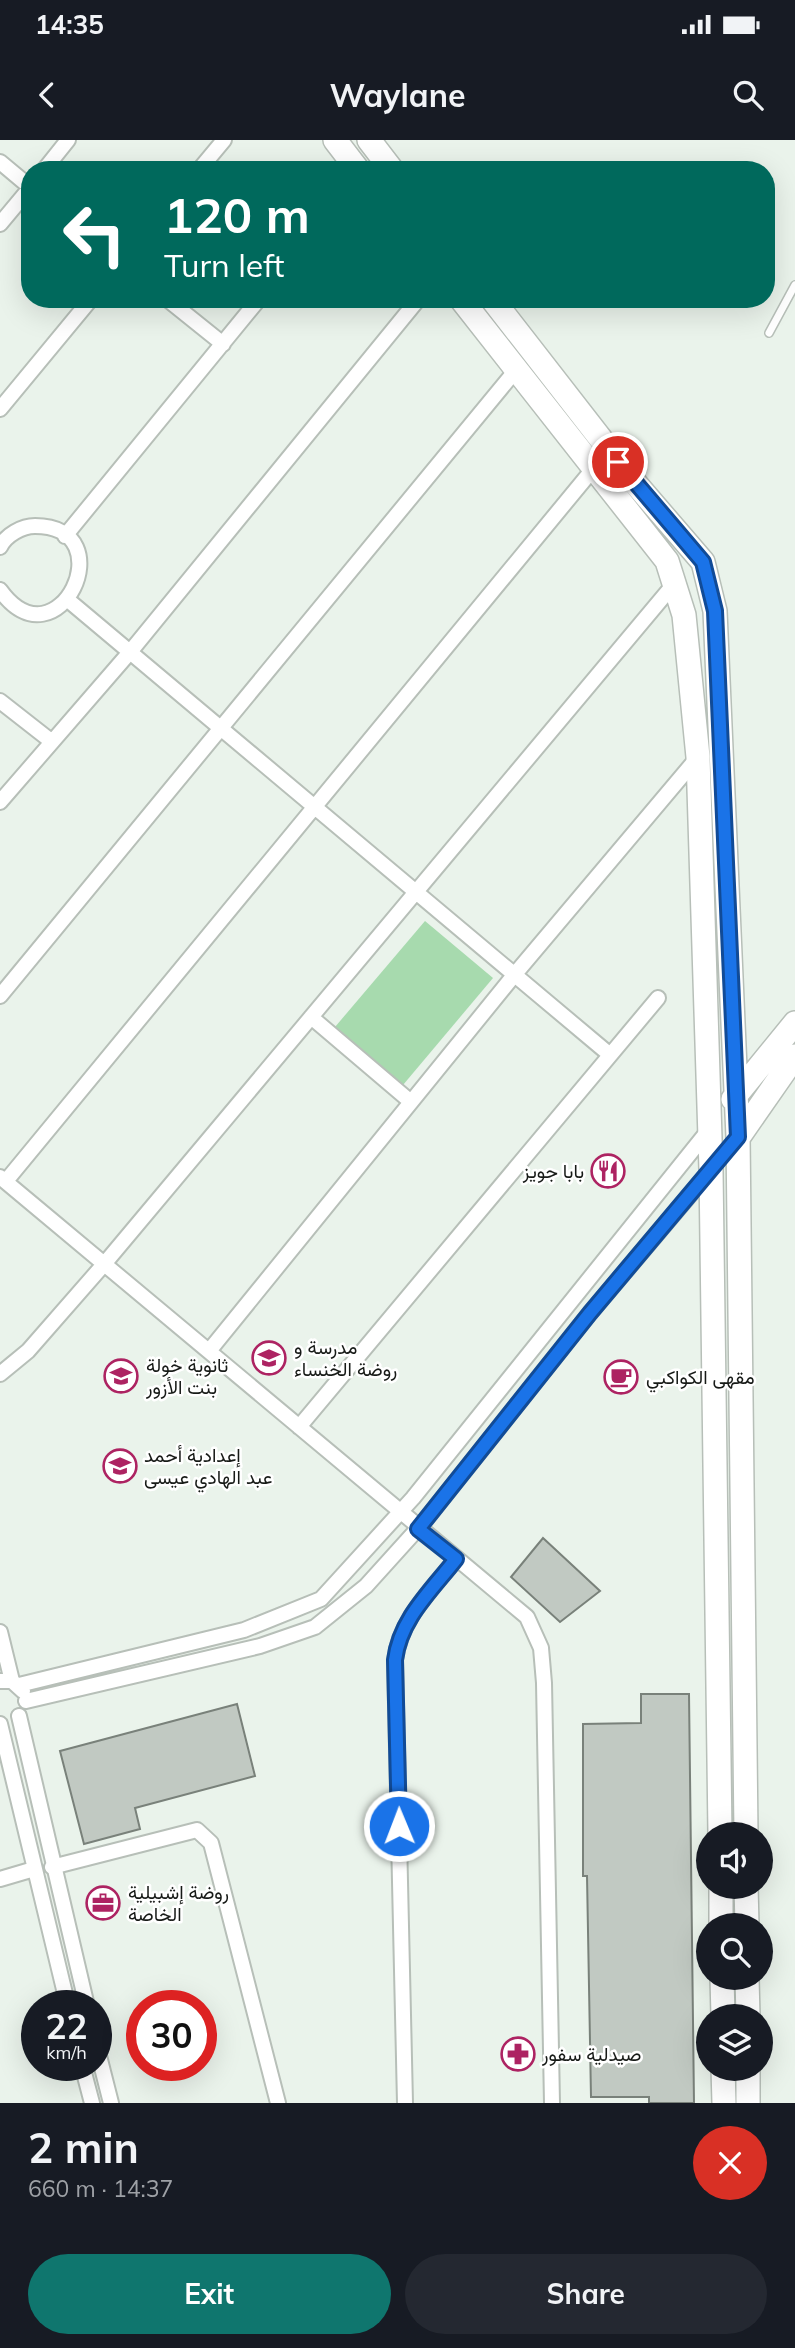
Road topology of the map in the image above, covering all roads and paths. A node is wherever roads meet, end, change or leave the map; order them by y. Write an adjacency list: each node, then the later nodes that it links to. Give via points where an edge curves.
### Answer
1 (68, 140): 5 (street)
2 (224, 140): 6 (street)
3 (335, 140): 7 (main road)
4 (369, 140): 8 (main road)
5 (51, 161)
6 (206, 161)
7 (351, 161)
8 (385, 161)
9 (0, 162): 10 (street)
10 (21, 180)
11 (21, 198): 12 (street)
12 (0, 224)
13 (795, 285): 20 (lane)
14 (84, 308): 23 (street)
15 (178, 308): 21 (street)
16 (252, 308): 21 (street)
17 (411, 308): 31 (street)
18 (468, 308): 22 (main road)
19 (499, 308): 46 (main road, via 635,484 703,562 715,611)
20 (769, 333)
21 (223, 344): 25 (street)
22 (516, 370): 24 (main road); 33 (street)
23 (0, 409)
24 (594, 468): 27 (main road, via 667,561); 37 (street)
25 (65, 536): 26 (street, via 46,526 31,526); 29 (street, via 79,558 80,573)
26 (1, 543)
27 (674, 584): 35 (main road, via 684,615); 38 (street)
28 (0, 590): 30 (street)
29 (68, 600): 30 (street, via 37,613); 31 (street)
30 (5, 608)
31 (130, 652): 33 (street); 34 (street)
32 (0, 701): 34 (street)
33 (221, 726): 37 (street); 40 (street)
34 (51, 741): 36 (street)
35 (698, 757): 39 (street); 48 (main road)
36 (0, 802)
37 (316, 806): 38 (street); 51 (street)
38 (416, 891): 39 (street); 42 (street)
39 (515, 974): 44 (street); 47 (street)
40 (0, 996)
41 (658, 998): 44 (street)
42 (310, 1017): 47 (street); 52 (street)
43 (795, 1023): 46 (main road)
44 (608, 1054): 55 (street)
45 (795, 1055): 49 (main road)
46 (737, 1095): 48 (main road); 49 (main road)
47 (411, 1102): 53 (street)
48 (708, 1131): 50 (main road); 56 (street)
49 (738, 1137): 50 (main road); 65 (main road)
50 (711, 1170): 57 (street); 64 (main road)
51 (3, 1179): 52 (street)
52 (105, 1263): 53 (street); 54 (street, via 28,1351)
53 (209, 1351): 55 (street)
54 (0, 1374)
55 (299, 1427): 56 (street)
56 (400, 1513): 57 (street); 60 (street, via 321,1599 244,1630)
57 (418, 1529): 58 (street); 61 (street, via 366,1586 315,1627 260,1646)
58 (456, 1559): 78 (street, via 405,1623 395,1660); 79 (street, via 527,1617 541,1648)
59 (0, 1632): 60 (street)
60 (10, 1682): 61 (street)
61 (26, 1701): 62 (street)
62 (19, 1716): 63 (street); 66 (street)
63 (0, 1722): 67 (street)
64 (720, 1822)
65 (746, 1822)
66 (52, 1867): 70 (street); 77 (street, via 197,1830 211,1843)
67 (34, 1869): 68 (street); 69 (street)
68 (0, 1879)
69 (64, 1990)
70 (83, 1990)
71 (86, 2081): 75 (street)
72 (105, 2081): 76 (street)
73 (723, 2081): 80 (main road)
74 (748, 2081): 81 (main road)
75 (92, 2103)
76 (111, 2103)
77 (278, 2103)
78 (405, 2103)
79 (552, 2103)
80 (724, 2103)
81 (748, 2103)

